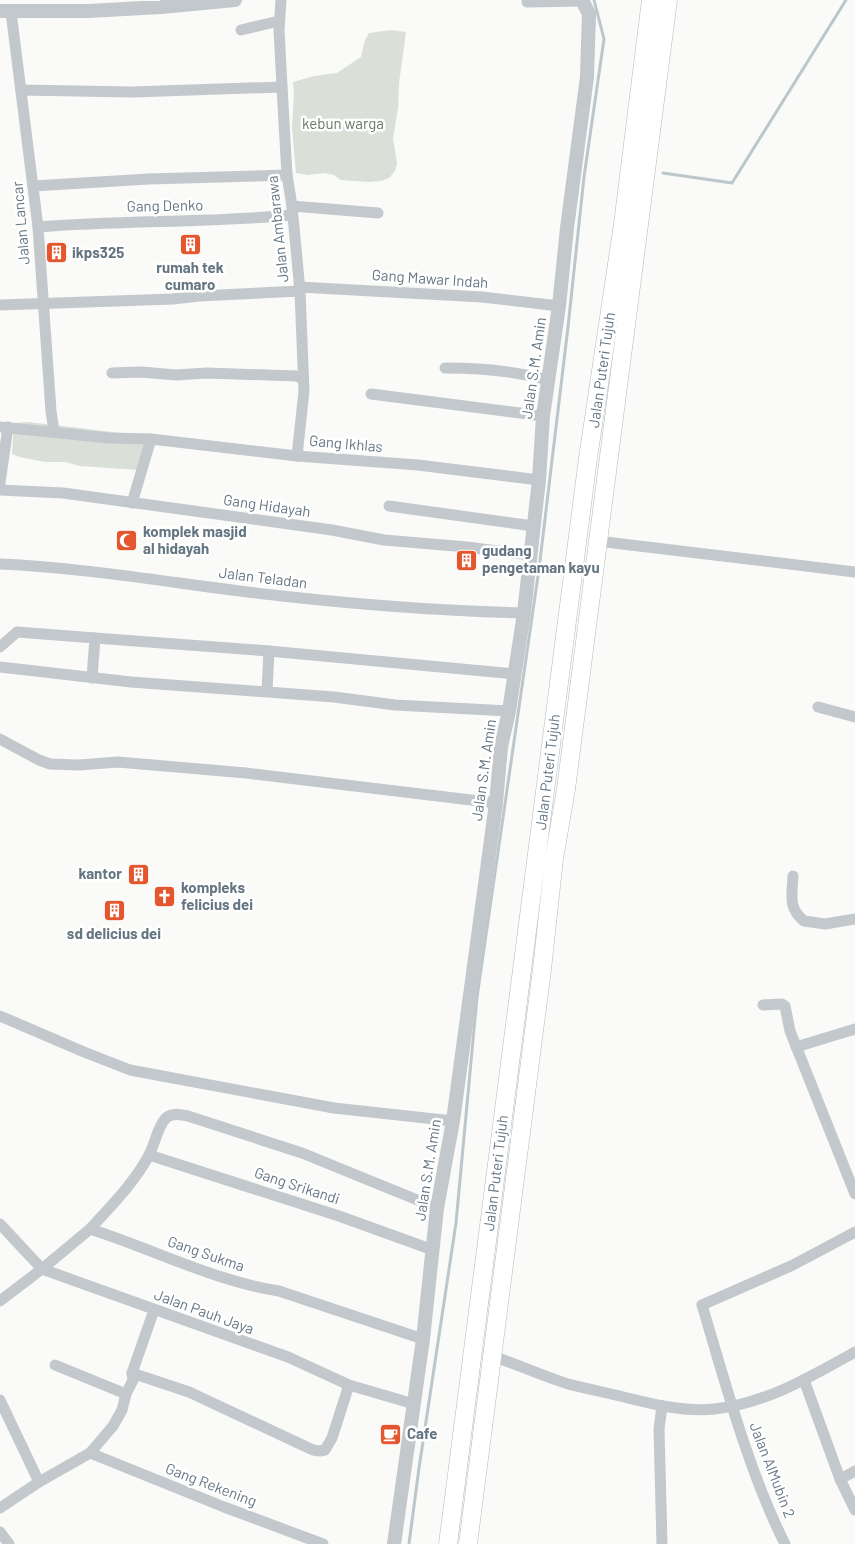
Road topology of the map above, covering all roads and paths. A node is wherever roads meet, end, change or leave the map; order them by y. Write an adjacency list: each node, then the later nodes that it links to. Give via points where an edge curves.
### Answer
1 (235, 0): 7 (street, via 88,11)
2 (281, 0): 8 (street, Jalan Ambarawa)
3 (650, 0): 93 (highway, Jalan Puteri Tujuh, via 626,205 586,478)
4 (668, 0): 37 (highway, Jalan Puteri Tujuh)
5 (582, 1): 6 (street); 20 (street, Jalan S.M. Amin, via 589,14 587,77)
6 (527, 2)
7 (6, 11): 11 (street, Jalan Lancar)
8 (279, 21): 9 (street); 10 (street, Jalan Ambarawa)
9 (240, 30)
10 (282, 87): 11 (street, via 132,92); 12 (street, Jalan Ambarawa)
11 (21, 90): 13 (street, Jalan Lancar)
12 (287, 175): 13 (street); 14 (street, Jalan Ambarawa)
13 (33, 186): 16 (street, Jalan Lancar)
14 (292, 210): 15 (street, Gang Denko); 16 (street, Gang Denko, via 246,219); 17 (street, Jalan Ambarawa)
15 (378, 213)
16 (38, 226): 18 (street, Jalan Lancar)
17 (299, 289): 18 (street, Gang Mawar Indah, via 173,299); 20 (street, Gang Mawar Indah, via 482,297); 23 (street, Jalan Ambarawa)
18 (43, 304): 19 (street, Gang Mawar Indah); 28 (street, Jalan Lancar)
19 (0, 305)
20 (559, 306): 24 (street, Jalan S.M. Amin)
21 (445, 368): 24 (street, via 486,369)
22 (112, 373): 23 (street, via 296,376)
23 (303, 380): 30 (street, Jalan Ambarawa)
24 (548, 380): 26 (street, Jalan S.M. Amin)
25 (370, 394): 26 (street)
26 (543, 416): 31 (street, Jalan S.M. Amin)
27 (4, 427): 28 (street, Gang Ikhlas); 32 (street)
28 (54, 432): 29 (street, Gang Ikhlas)
29 (151, 439): 30 (street, Gang Ikhlas); 34 (street)
30 (297, 456): 31 (street, Gang Ikhlas, via 418,465)
31 (538, 480): 36 (street, Jalan S.M. Amin)
32 (0, 483)
33 (0, 490): 34 (street, Gang Hidayah, via 63,493)
34 (132, 503): 38 (street, Gang Hidayah, via 384,540)
35 (390, 506): 36 (street)
36 (533, 526): 38 (street, Jalan S.M. Amin)
37 (597, 542): 40 (street); 73 (highway, Jalan Puteri Tujuh)
38 (530, 555): 41 (street, Jalan S.M. Amin)
39 (0, 564): 41 (street, Jalan Teladan, via 43,566 283,596 447,611)
40 (855, 572)
41 (524, 613): 46 (street, Jalan S.M. Amin)
42 (95, 638): 43 (street, via 17,632); 44 (street); 47 (street)
43 (0, 647)
44 (269, 651): 46 (street); 48 (street)
45 (0, 666): 47 (street)
46 (515, 674): 50 (street, Jalan S.M. Amin)
47 (92, 678): 48 (street)
48 (267, 691): 50 (street, via 395,705)
49 (818, 708): 51 (street)
50 (509, 711): 53 (street, Jalan S.M. Amin, via 501,747)
51 (855, 717)
52 (0, 739): 53 (street, via 50,764 118,762 246,773)
53 (496, 803): 60 (street, Jalan S.M. Amin)
54 (793, 876): 55 (street, via 793,908 804,921 825,924)
55 (855, 919)
56 (763, 1006): 59 (street, via 785,1006)
57 (0, 1016): 60 (street, via 130,1070 334,1108)
58 (855, 1028): 59 (street)
59 (796, 1047): 62 (street)
60 (453, 1121): 63 (street, Jalan S.M. Amin)
61 (149, 1155): 63 (street, via 163,1122 168,1116 182,1115 302,1153); 65 (street, via 132,1182); 67 (street, Gang Srikandi)
62 (855, 1194)
63 (437, 1208): 67 (street, Jalan S.M. Amin)
64 (0, 1224): 68 (street, Jalan Pauh Jaya)
65 (90, 1229): 68 (street); 71 (street, Gang Sukma, via 211,1273 279,1291)
66 (855, 1232): 82 (street, Jalan AlMubin 2, via 793,1265 702,1305)
67 (433, 1250): 71 (street, Jalan S.M. Amin)
68 (42, 1269): 69 (street); 70 (street, Jalan Pauh Jaya)
69 (0, 1302)
70 (154, 1310): 75 (street); 77 (street, Jalan Pauh Jaya, via 288,1357)
71 (423, 1339): 80 (street, Jalan S.M. Amin)
72 (855, 1352): 76 (street)
73 (493, 1356): 81 (street, via 568,1384); 94 (highway, Jalan Puteri Tujuh)
74 (55, 1365): 78 (street)
75 (132, 1373): 77 (street, via 188,1392 320,1451 325,1450 332,1438); 78 (street, via 133,1380)
76 (804, 1380): 82 (street); 85 (street)
77 (349, 1385): 80 (street, Jalan Pauh Jaya)
78 (126, 1394): 83 (street, via 113,1426)
79 (0, 1400): 86 (street)
80 (414, 1404): 92 (street, Jalan S.M. Amin)
81 (662, 1406): 82 (street, via 714,1409); 95 (street)
82 (732, 1406): 96 (street, Jalan AlMubin 2, via 772,1518)
83 (90, 1453): 86 (street); 91 (street, Gang Rekening)
84 (855, 1471): 85 (street)
85 (840, 1479): 88 (street)
86 (39, 1482): 87 (street)
87 (0, 1508)
88 (855, 1510)
89 (0, 1532): 90 (street)
90 (8, 1544)
91 (323, 1544)
92 (394, 1544)
93 (448, 1544)
94 (468, 1544)
95 (662, 1544)
96 (785, 1544)

